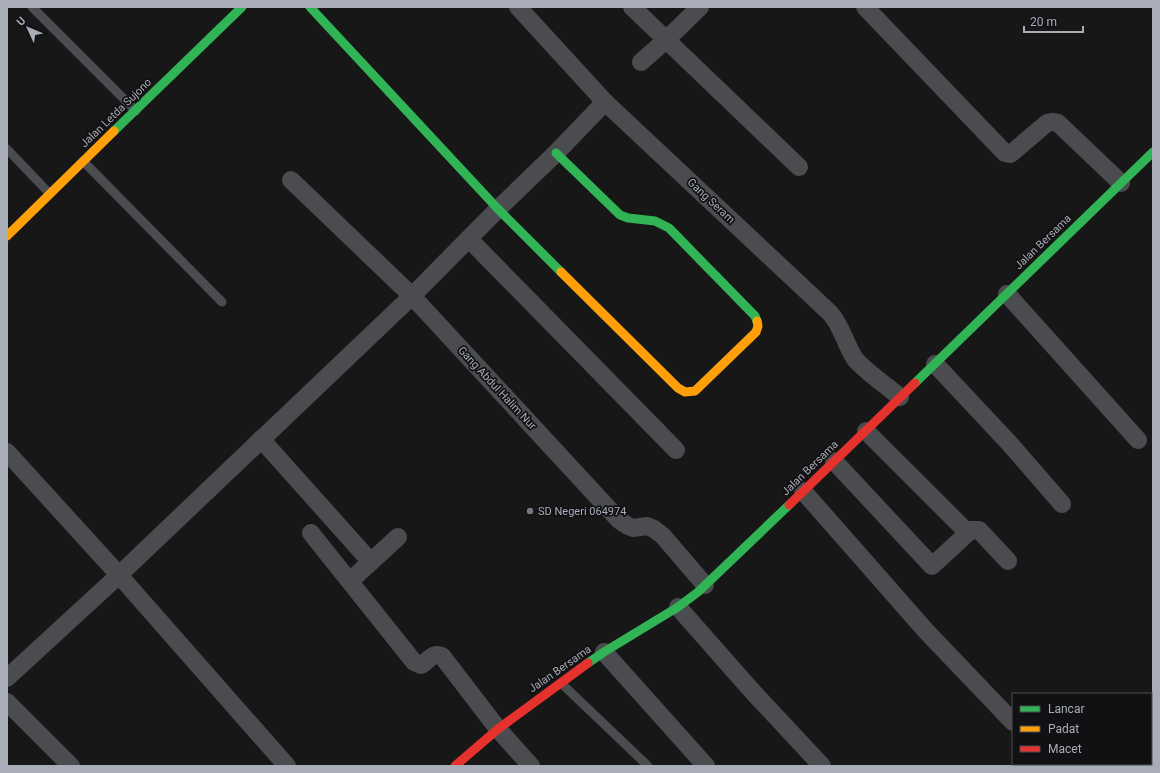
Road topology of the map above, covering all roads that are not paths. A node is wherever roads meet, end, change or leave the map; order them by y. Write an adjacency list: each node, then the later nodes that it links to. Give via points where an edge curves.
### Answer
1 (32, 7): 11 (lane)
2 (242, 7): 11 (main road, Jalan Letda Sujono)
3 (310, 7): 20 (main road)
4 (518, 7): 10 (street, Gang Seram)
5 (632, 7): 8 (street)
6 (700, 7): 8 (street)
7 (866, 7): 18 (street, via 1005,153 1010,154 1047,123 1055,122)
8 (666, 40): 9 (street); 16 (street)
9 (640, 62)
10 (605, 102): 14 (street); 27 (street, Gang Seram, via 830,313 840,326 858,362)
11 (136, 111): 15 (main road, Jalan Letda Sujono)
12 (7, 149): 19 (lane)
13 (1153, 152): 18 (main road, Jalan Bersama)
14 (556, 153): 20 (street); 20 (main road, via 620,215 656,221 669,228 755,316 758,321 756,332 702,386 690,392 678,388)
15 (83, 161): 19 (main road, Jalan Letda Sujono); 25 (lane)
16 (799, 167)
17 (291, 180): 24 (street, Gang Abdul Halim Nur)
18 (1121, 183): 23 (main road, Jalan Bersama)
19 (50, 194): 21 (main road, Jalan Letda Sujono)
20 (498, 209): 22 (street)
21 (7, 236)
22 (469, 239): 24 (street); 31 (street)
23 (1007, 294): 26 (main road, Jalan Bersama); 30 (street)
24 (412, 296): 29 (street); 43 (street, Gang Abdul Halim Nur, via 619,520 634,528 647,526 654,529)
25 (222, 302)
26 (935, 364): 27 (main road, Jalan Bersama); 35 (street)
27 (900, 397): 28 (main road, Jalan Bersama)
28 (866, 431): 33 (main road, Jalan Bersama); 37 (street)
29 (261, 439): 40 (street); 41 (street)
30 (1138, 440)
31 (676, 450)
32 (7, 452): 41 (street)
33 (834, 461): 34 (main road, Jalan Bersama); 37 (street, via 932,566)
34 (803, 491): 43 (main road, Jalan Bersama); 49 (street, via 926,631)
35 (1062, 504)
36 (311, 533): 42 (street)
37 (968, 533): 39 (street, via 971,530 979,530)
38 (398, 537): 40 (street)
39 (1008, 561)
40 (371, 562): 42 (street)
41 (119, 575): 46 (street); 52 (street)
42 (350, 581): 50 (street, via 414,662 421,665 434,655 442,656)
43 (705, 585): 44 (main road, Jalan Bersama)
44 (678, 607): 45 (main road, Jalan Bersama); 57 (street)
45 (604, 652): 47 (main road, Jalan Bersama); 56 (street)
46 (7, 678)
47 (561, 683): 50 (main road, Jalan Bersama); 55 (lane)
48 (7, 702): 51 (street)
49 (1012, 721)
50 (498, 729): 53 (main road, Jalan Bersama); 54 (street)
51 (71, 766)
52 (287, 766)
53 (455, 766)
54 (531, 766)
55 (648, 766)
56 (706, 766)
57 (822, 766)

